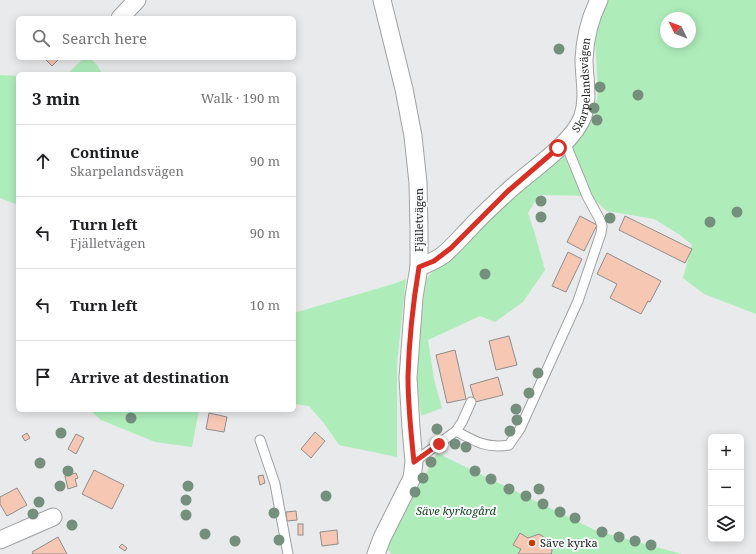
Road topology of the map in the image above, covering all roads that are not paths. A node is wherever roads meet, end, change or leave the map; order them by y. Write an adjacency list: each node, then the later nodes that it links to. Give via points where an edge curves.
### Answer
1 (137, 0): 4 (street)
2 (382, 0): 6 (street, Fjälletvägen, via 413,136 418,183)
3 (599, 0): 5 (street, Skarpelandsvägen, via 586,41 585,108 579,124)
4 (122, 16)
5 (565, 142): 6 (street, Skarpelandsvägen, via 508,191 451,248 434,261); 8 (lane, via 602,226 578,301 520,429 509,445 485,445)
6 (419, 267): 10 (street, Fjälletvägen, via 414,297 408,378)
7 (471, 402): 8 (lane)
8 (456, 431): 10 (lane)
9 (260, 440): 13 (lane, via 275,484)
10 (414, 462): 14 (street, Fjälletvägen, via 412,478)
11 (53, 517): 12 (street)
12 (0, 540)
13 (288, 554)
14 (376, 554)

